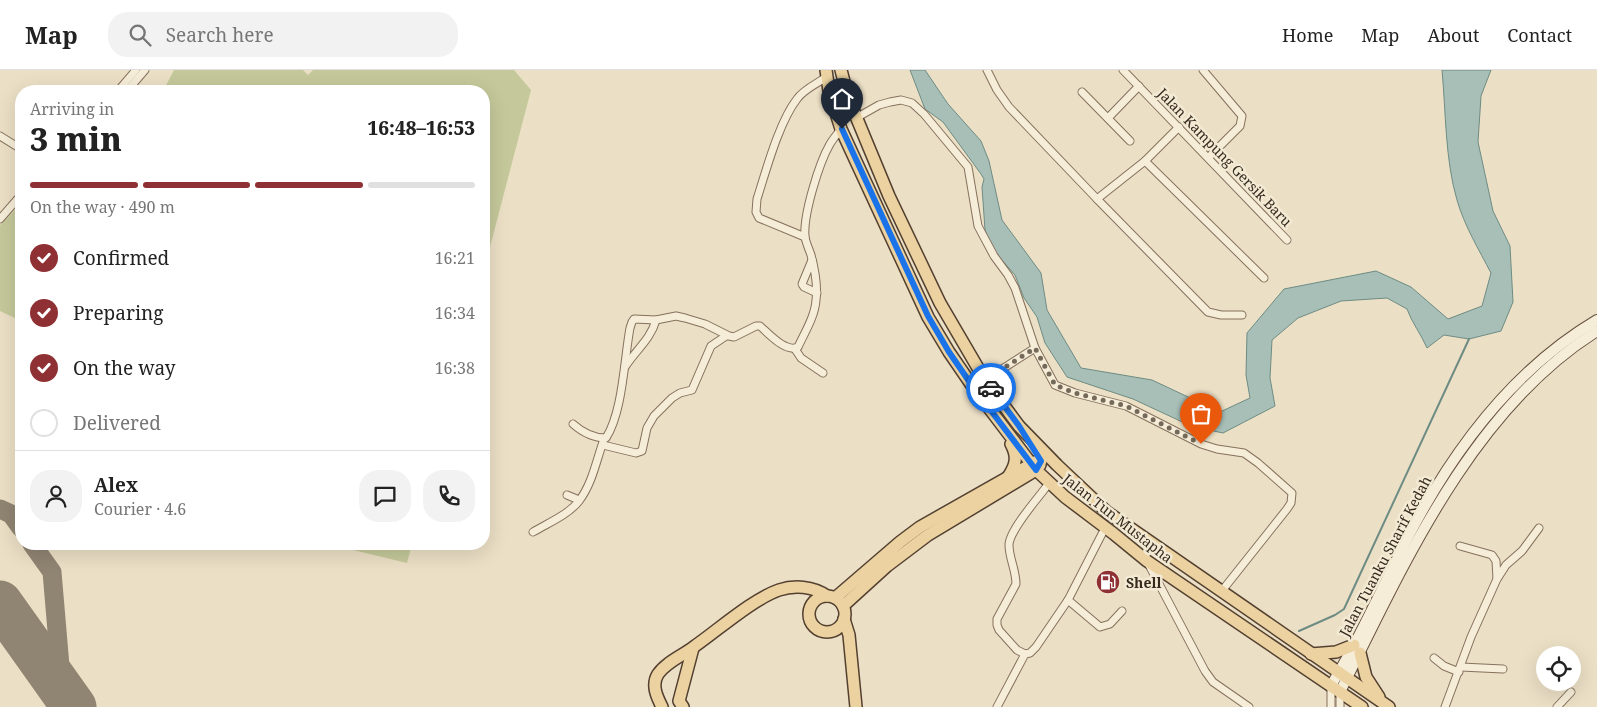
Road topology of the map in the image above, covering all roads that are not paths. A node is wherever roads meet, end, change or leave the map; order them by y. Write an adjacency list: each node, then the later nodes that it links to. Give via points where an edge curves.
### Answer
1 (136, 70): 8 (street)
2 (145, 70): 9 (street)
3 (841, 70): 12 (main road)
4 (987, 70): 21 (street, via 1009,108)
5 (1123, 70): 10 (street, Jalan Kampung Gersik Baru)
6 (1203, 70): 19 (street, via 1242,116 1240,126)
7 (824, 73): 15 (main road, Jalan Tun Mustapha); 24 (street, via 793,104 757,199 758,218)
8 (123, 85)
9 (132, 85)
10 (1139, 86): 13 (street); 14 (street, Jalan Kampung Gersik Baru)
11 (1082, 92): 13 (street)
12 (856, 118): 34 (street, via 890,102 901,100 912,104 968,167 978,226 1015,288); 38 (main road, via 914,251)
13 (1108, 118): 17 (street)
14 (1179, 127): 19 (street, Jalan Kampung Gersik Baru); 20 (street)
15 (842, 129): 24 (street, via 829,145 822,161 806,220); 39 (main road, Jalan Tun Mustapha, via 928,316)
16 (0, 136): 18 (street)
17 (1130, 141)
18 (15, 145)
19 (1209, 157): 25 (street, Jalan Kampung Gersik Baru)
20 (1145, 161): 21 (street); 27 (street)
21 (1097, 199): 29 (street, via 1208,312)
22 (15, 202): 23 (street)
23 (0, 219)
24 (805, 237): 26 (street)
25 (1288, 240)
26 (812, 260): 28 (street); 28 (street, via 802,284)
27 (1264, 278)
28 (817, 293): 35 (street, via 813,313)
29 (1242, 314)
30 (656, 320): 33 (street, via 676,316 685,318 705,324); 36 (street, via 646,341); 36 (street, via 632,321)
31 (1597, 320): 62 (main road, Jalan Tuanku Sharif Kedah, via 1529,371 1498,401 1468,438 1415,523)
32 (1597, 331): 62 (main road, Jalan Tuanku Sharif Kedah, via 1537,377 1475,450 1443,496)
33 (726, 336): 35 (street, via 734,337 760,326 786,347); 42 (street, via 711,346 692,390 672,398 654,416 647,428 642,451 636,453)
34 (1035, 348): 38 (street); 56 (street, via 1055,385 1126,406 1201,444 1244,453 1292,493 1287,509)
35 (795, 349): 37 (street, via 801,358)
36 (623, 369): 42 (street, via 615,416)
37 (822, 373)
38 (985, 380): 41 (main road)
39 (989, 408): 43 (main road, Jalan Tun Mustapha); 44 (main road, via 1016,454)
40 (574, 424): 42 (street)
41 (1019, 426): 43 (main road); 49 (main road)
42 (604, 441): 48 (street, via 589,483)
43 (1036, 465): 44 (main road); 47 (main road, Jalan Tun Mustapha); 49 (main road)
44 (1009, 481): 45 (main road, via 1033,479); 57 (main road)
45 (1047, 486): 47 (main road); 64 (street, via 1010,537 1016,584 997,619 999,630)
46 (567, 495): 48 (street)
47 (1065, 497): 50 (main road, Jalan Tun Mustapha)
48 (579, 500): 52 (street)
49 (1107, 512): 56 (main road)
50 (1105, 528): 54 (main road, Jalan Tun Mustapha); 58 (street)
51 (1539, 528): 55 (street)
52 (533, 532)
53 (1460, 546): 55 (street, via 1492,555 1496,561)
54 (1147, 561): 69 (main road, Jalan Tun Mustapha); 76 (street, via 1205,671 1213,682)
55 (1497, 579): 66 (street)
56 (1221, 592): 63 (main road)
57 (835, 600): 60 (main road); 60 (main road, via 815,600 811,604 809,616 814,627 832,631); 61 (main road, via 805,587 777,591 759,600)
58 (1068, 600): 59 (street, via 1100,627 1110,624); 64 (street, via 1036,647)
59 (1122, 611)
60 (844, 618): 74 (main road, via 849,635)
61 (692, 648): 71 (main road); 73 (main road, via 658,674 655,691)
62 (1357, 649): 63 (main road); 68 (main road, Jalan Tuanku Sharif Kedah); 72 (main road, via 1366,677)
63 (1308, 652): 68 (main road)
64 (1025, 654): 75 (street)
65 (1434, 658): 66 (street, via 1444,666)
66 (1460, 669): 67 (street); 80 (street)
67 (1503, 669)
68 (1343, 675): 69 (main road, Jalan Tuanku Sharif Kedah); 72 (main road)
69 (1336, 689): 77 (street); 78 (street); 79 (main road, Jalan Tun Mustapha)
70 (1571, 692): 81 (street)
71 (680, 705)
72 (1386, 705)
73 (662, 707)
74 (856, 707)
75 (998, 707)
76 (1249, 707)
77 (1332, 707)
78 (1340, 707)
79 (1362, 707)
80 (1445, 707)
81 (1557, 707)

